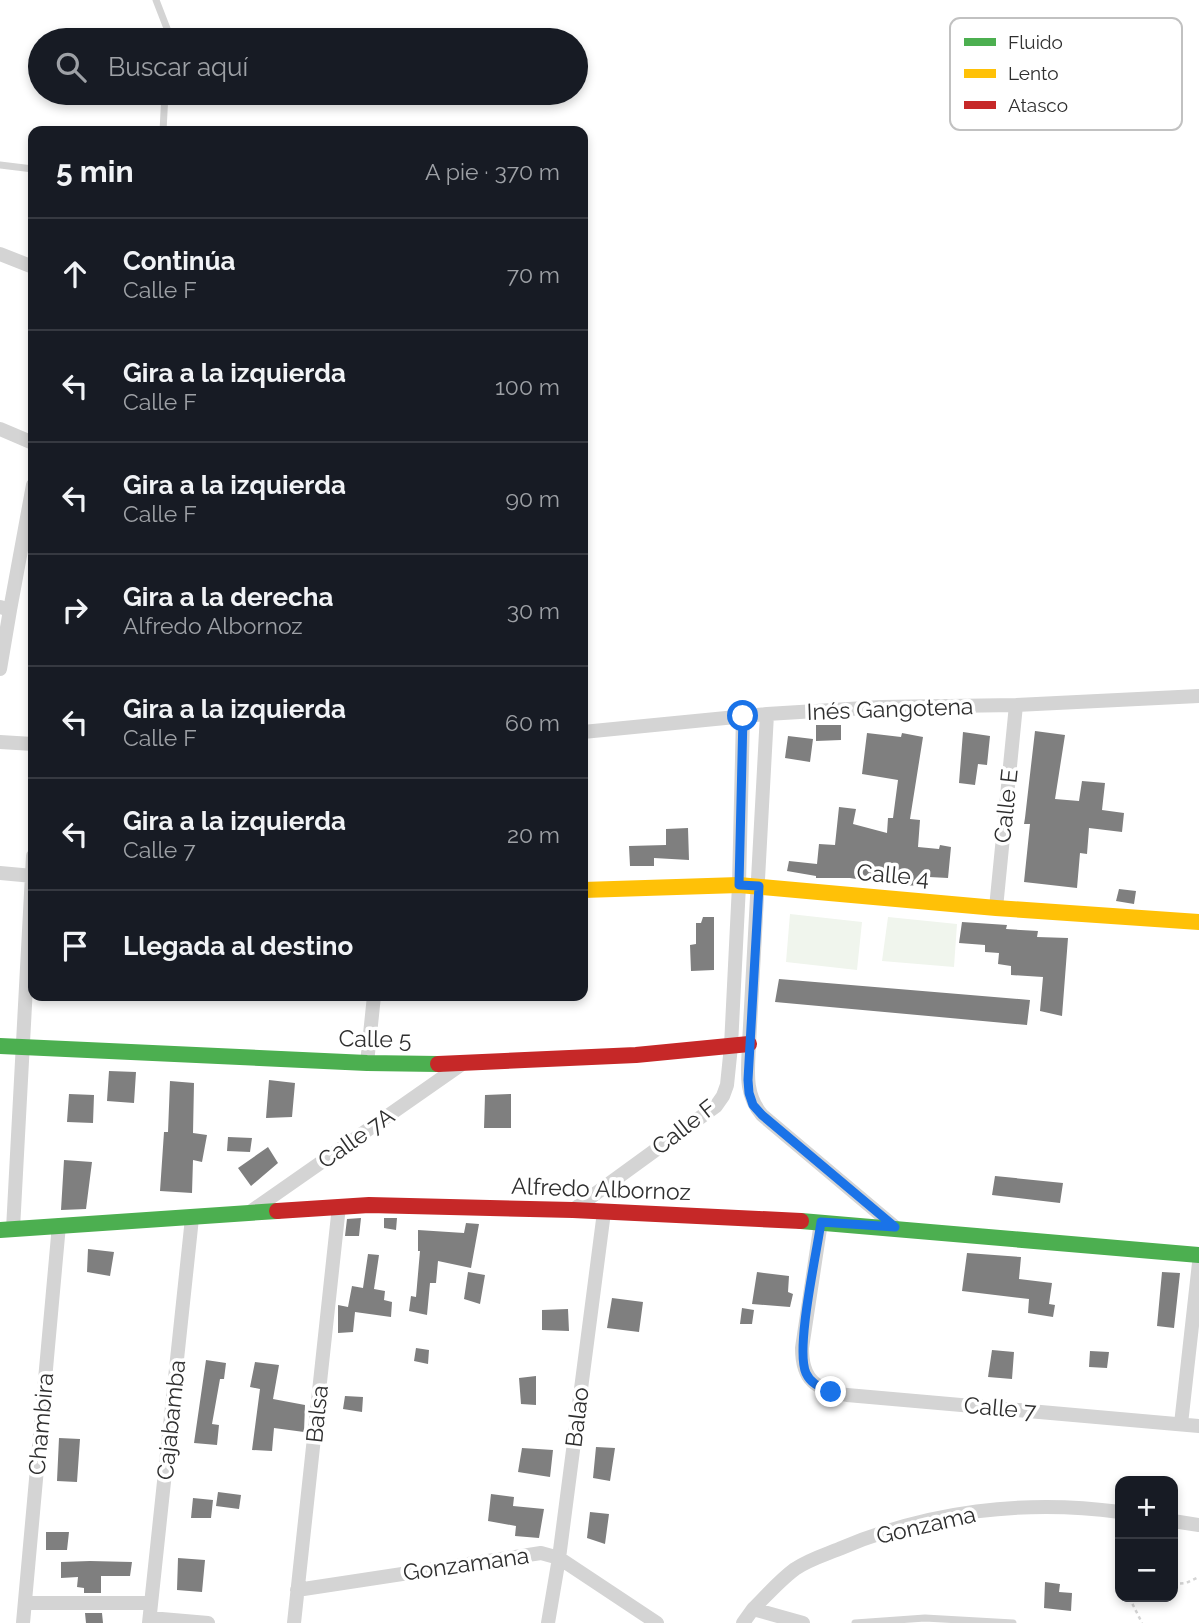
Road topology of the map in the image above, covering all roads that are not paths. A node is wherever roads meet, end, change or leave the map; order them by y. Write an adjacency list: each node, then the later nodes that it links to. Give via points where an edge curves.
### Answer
1 (156, 0): 2 (lane)
2 (167, 28)
3 (164, 105): 4 (lane)
4 (163, 126)
5 (0, 165): 6 (lane)
6 (28, 168)
7 (0, 254): 8 (street)
8 (28, 265)
9 (0, 429): 10 (street)
10 (28, 441)
11 (28, 507): 12 (street)
12 (5, 609): 13 (street)
13 (0, 669)
14 (1199, 696): 15 (street, Inés Gangotena)
15 (1016, 705): 16 (street, Inés Gangotena); 26 (street, Calle E)
16 (767, 714): 17 (street, Inés Gangotena); 24 (street, Calle F)
17 (743, 716): 18 (street, Inés Gangotena); 23 (street, Calle F)
18 (588, 732)
19 (0, 742): 20 (street)
20 (28, 744)
21 (0, 873): 22 (street)
22 (28, 876)
23 (739, 885): 24 (street, Calle 4); 25 (street, Calle 4); 32 (street, Calle F)
24 (759, 886): 26 (street, Calle 4); 30 (street, Calle F)
25 (588, 890)
26 (996, 908): 27 (street, Calle 4)
27 (1199, 922)
28 (28, 947): 33 (street)
29 (373, 1001): 34 (street)
30 (749, 1044): 32 (street, Calle 5); 43 (street, Calle F, via 753,1105)
31 (0, 1046): 33 (street, Calle 5)
32 (731, 1046): 35 (street, Calle 5); 37 (street, Calle F, via 727,1085 716,1106)
33 (21, 1047): 34 (street, Calle 5); 44 (street)
34 (367, 1063): 35 (street, Calle 5)
35 (462, 1064): 38 (street, Calle 7A)
36 (340, 1206): 37 (street, Alfredo Albornoz); 38 (street, Alfredo Albornoz); 53 (street, Balsa)
37 (573, 1210): 39 (street, Alfredo Albornoz)
38 (250, 1212): 40 (street, Alfredo Albornoz)
39 (604, 1212): 41 (street, Alfredo Albornoz); 52 (street, Balao)
40 (192, 1217): 42 (street, Alfredo Albornoz); 56 (street, Cajabamba)
41 (821, 1222): 43 (street, Alfredo Albornoz); 47 (street, Calle 7, via 802,1348 802,1363 816,1386 847,1395)
42 (59, 1225): 44 (street, Alfredo Albornoz); 54 (street, Chambira)
43 (895, 1227): 45 (street, Alfredo Albornoz)
44 (6, 1230)
45 (1199, 1255)
46 (1199, 1263): 47 (street)
47 (1181, 1424): 48 (street, Calle 7)
48 (1199, 1426)
49 (1115, 1510): 55 (street, Gonzama, via 1017,1506 910,1524 806,1563)
50 (1178, 1522): 51 (street)
51 (1199, 1525)
52 (559, 1558): 53 (street, Gonzamana, via 530,1554); 60 (street, Balao); 61 (street, Gonzamana)
53 (298, 1590): 59 (street, Balsa)
54 (25, 1603): 56 (street); 57 (street, Chambira)
55 (753, 1609): 62 (street); 63 (street)
56 (150, 1614): 58 (street)
57 (23, 1623)
58 (208, 1623)
59 (294, 1623)
60 (548, 1623)
61 (657, 1623)
62 (743, 1623)
63 (803, 1623)
64 (855, 1623): 65 (lane, via 925,1618)
65 (1013, 1623)

